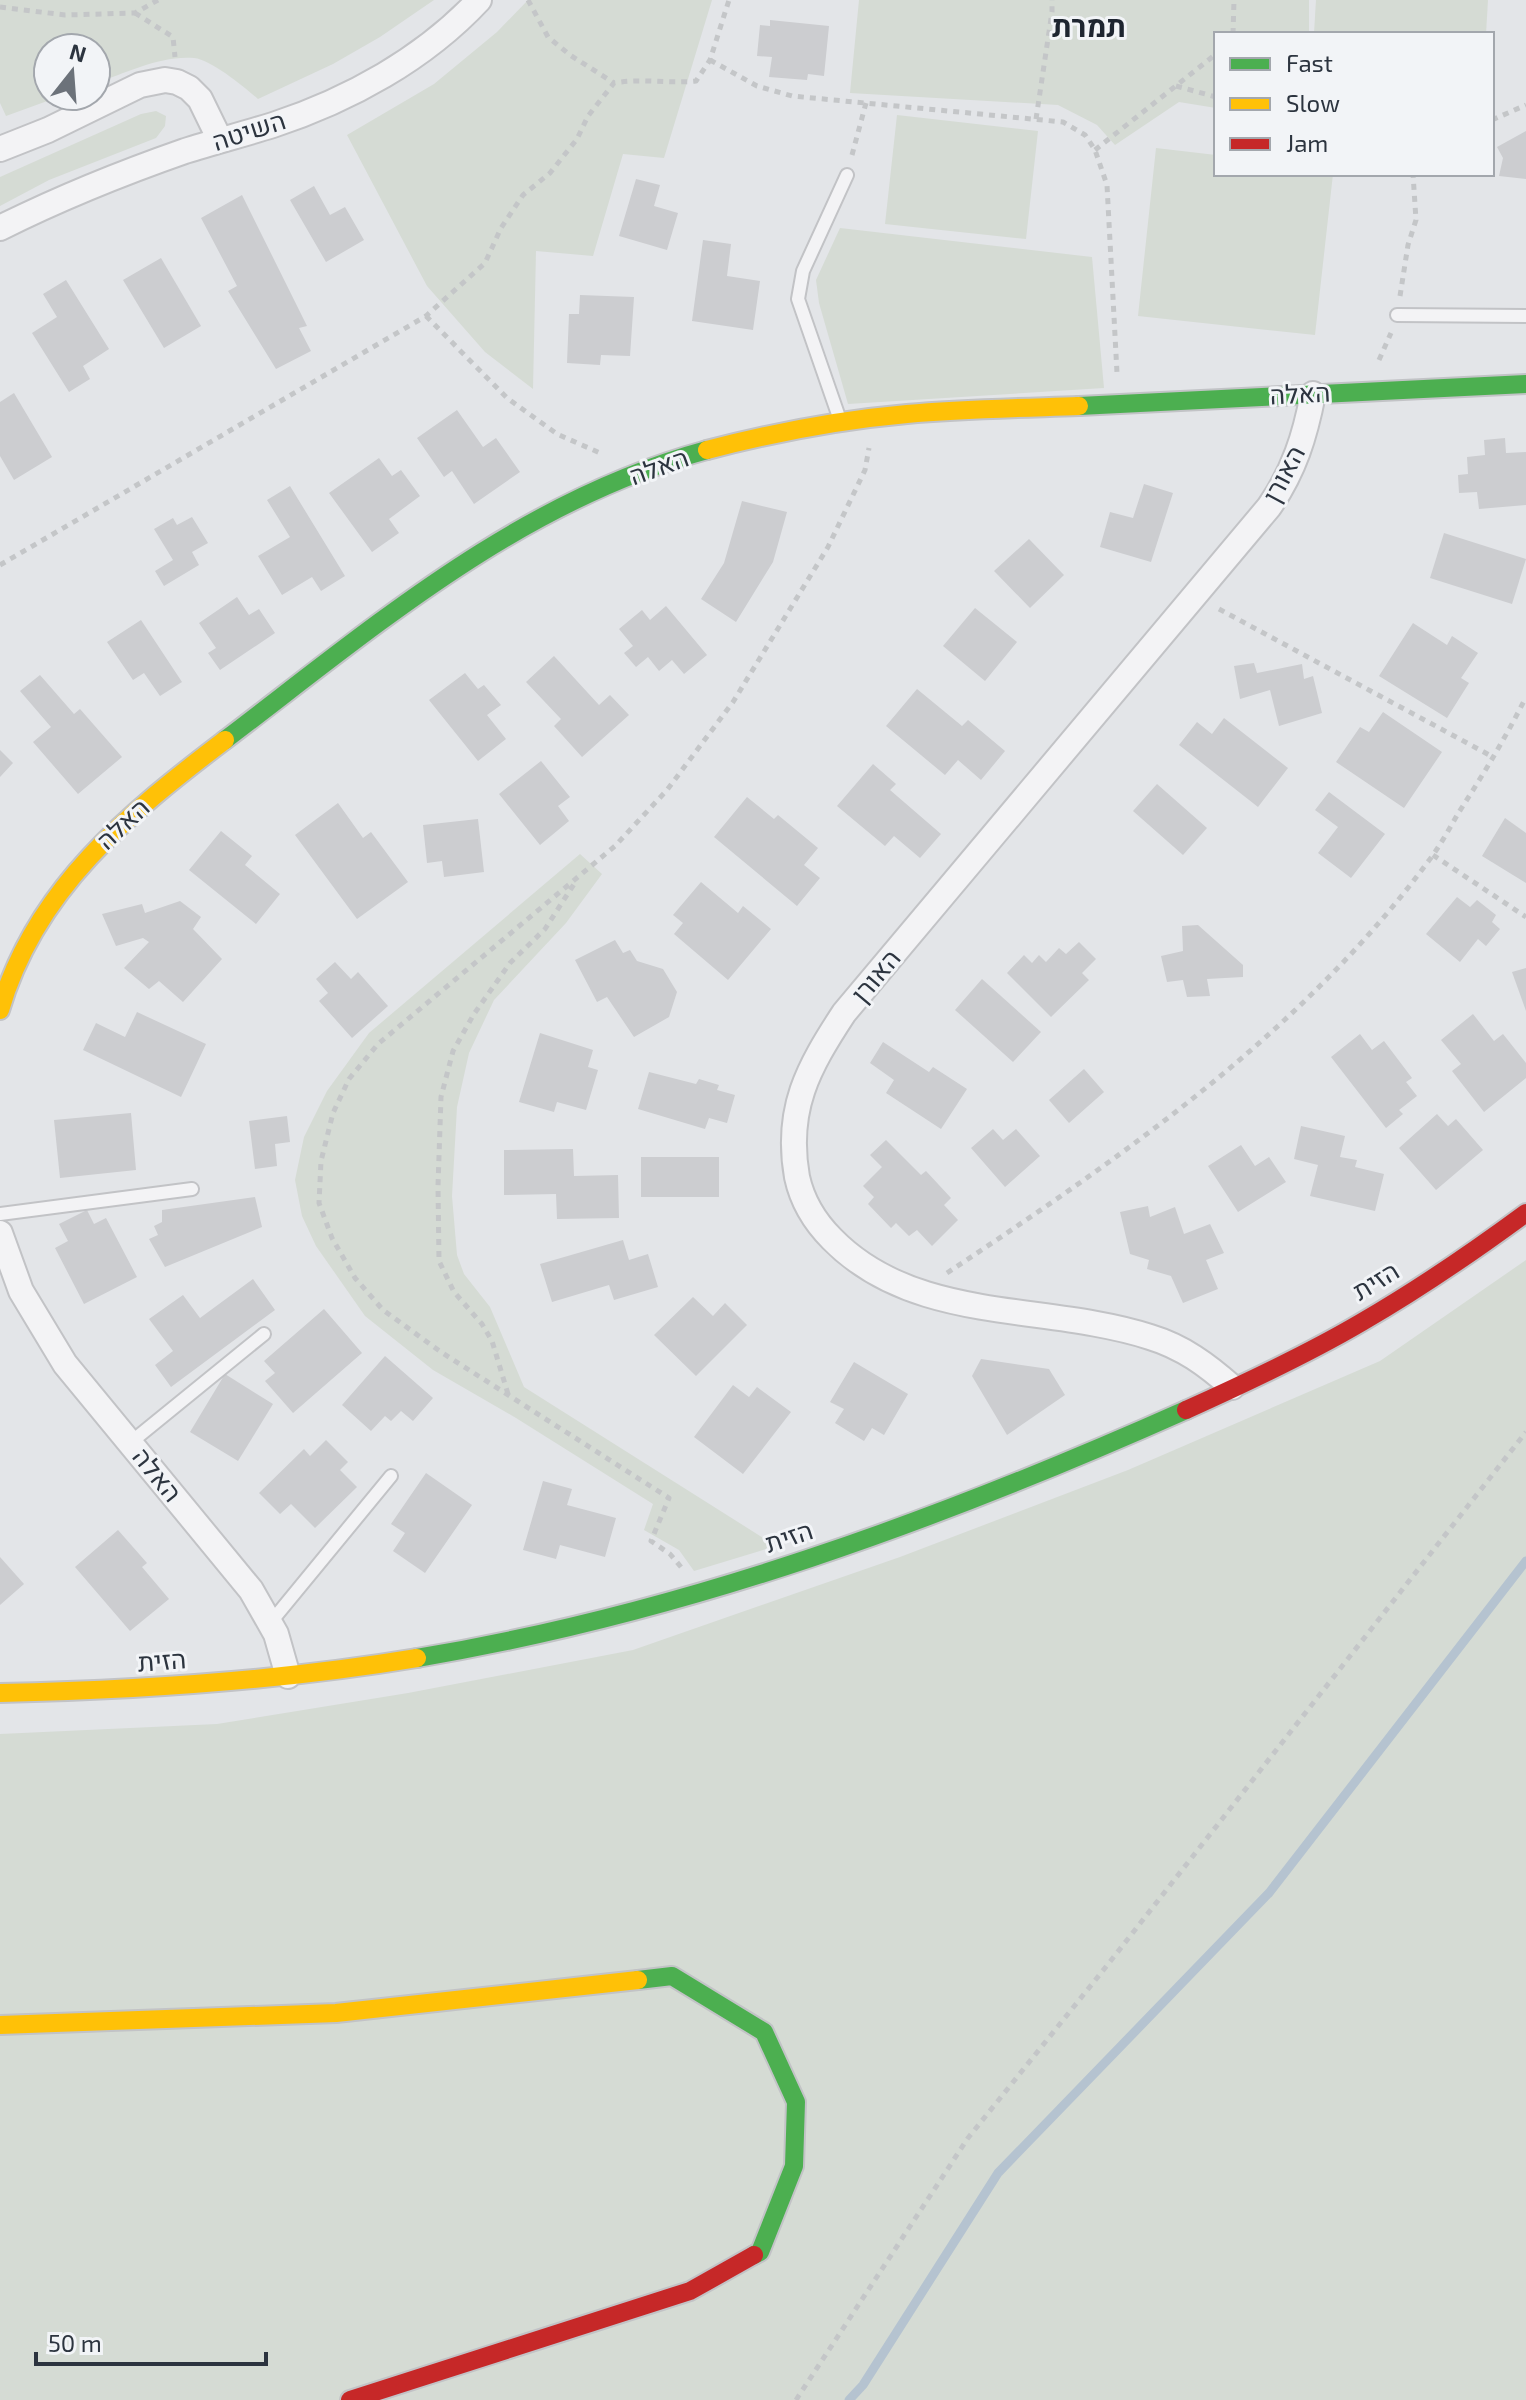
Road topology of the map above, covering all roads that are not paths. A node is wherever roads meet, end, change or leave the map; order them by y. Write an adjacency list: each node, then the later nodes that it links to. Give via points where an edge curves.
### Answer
1 (479, 0): 2 (street, השיטה, via 409,60 346,96)
2 (220, 140): 3 (street, via 200,99 189,88 165,80 140,85); 5 (street, השיטה, via 103,181)
3 (0, 149)
4 (847, 175): 10 (lane, via 803,271 798,299)
5 (0, 228)
6 (1397, 315): 7 (lane)
7 (1526, 316)
8 (1526, 384): 9 (street, האלה)
9 (1313, 394): 10 (street, האלה); 17 (street, האורן, via 1301,449 1269,507 844,1013 814,1060 797,1106 792,1150 800,1190 820,1227 850,1258 891,1283 941,1299 1145,1335 1194,1357)
10 (840, 420): 11 (street, האלה, via 760,436 642,472 577,498 453,567 137,809 80,865 35,927)
11 (0, 1010)
12 (192, 1189): 14 (lane)
13 (1526, 1213): 17 (street, הזית, via 1404,1296 1308,1352)
14 (0, 1214)
15 (0, 1233): 18 (street, האלה, via 21,1291 65,1364)
16 (264, 1334): 18 (lane)
17 (1232, 1387): 21 (street, הזית, via 968,1502 690,1595 503,1643)
18 (130, 1443): 20 (street, האלה)
19 (391, 1476): 20 (lane)
20 (271, 1622): 21 (street, האלה)
21 (288, 1676): 22 (street, הזית)
22 (0, 1693)
23 (0, 2025): 24 (street, via 336,2013 672,1976 764,2032 796,2102 794,2166 760,2252 690,2291)
24 (350, 2400)

